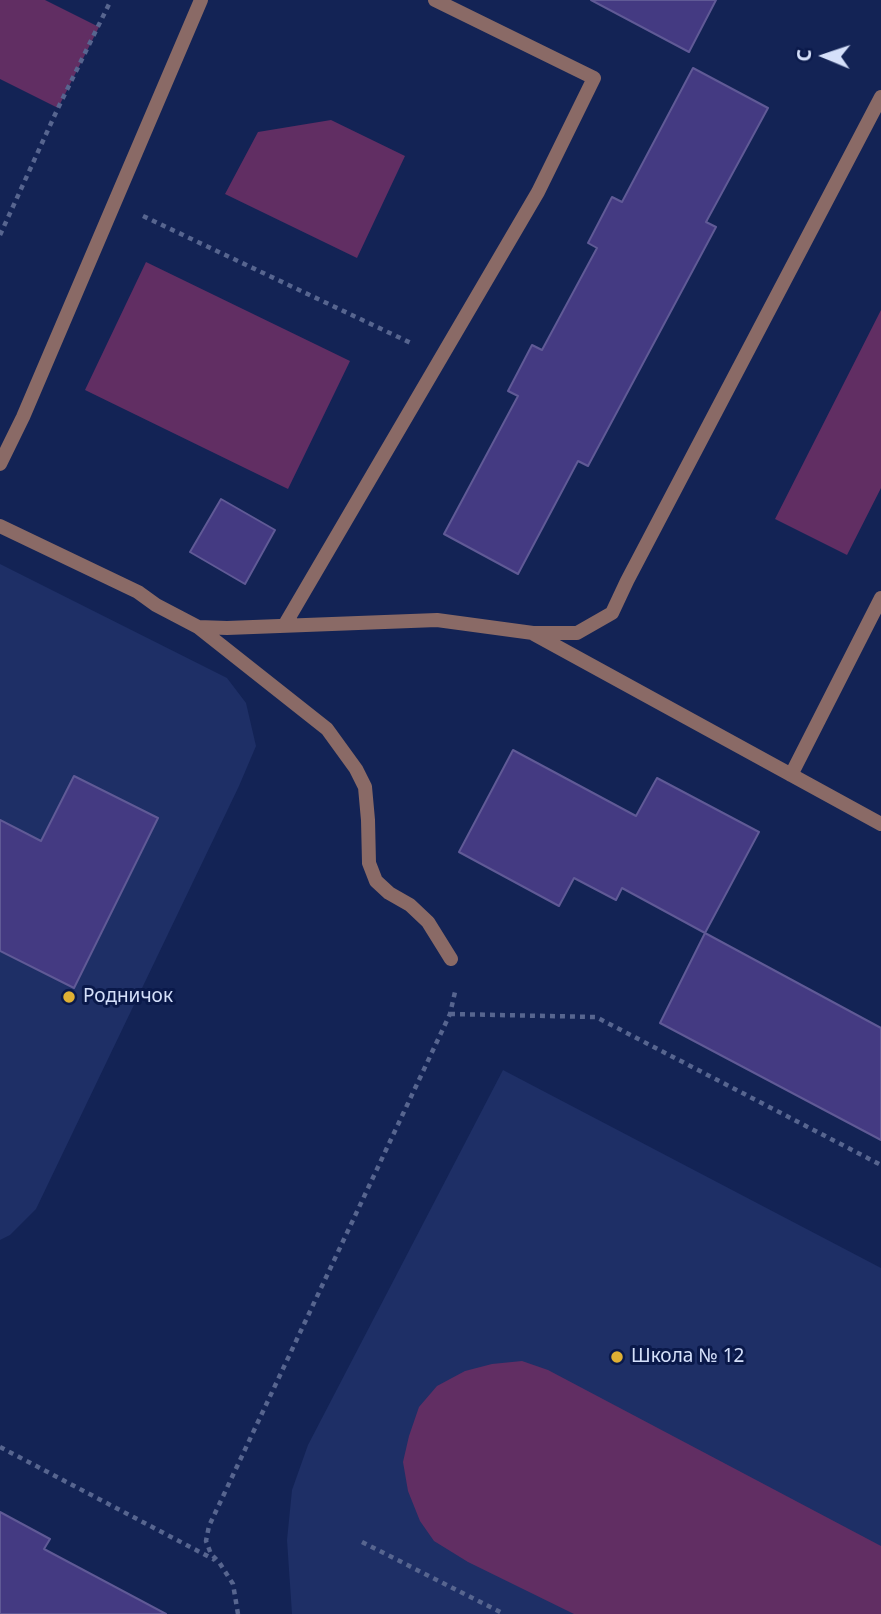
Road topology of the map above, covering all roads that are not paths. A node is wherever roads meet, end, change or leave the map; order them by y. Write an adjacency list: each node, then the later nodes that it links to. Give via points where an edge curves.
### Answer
1 (201, 0): 4 (lane)
2 (435, 0): 7 (lane, via 594,78 538,192)
3 (881, 97): 9 (lane, via 612,613 577,633)
4 (0, 464)
5 (0, 526): 8 (lane, via 138,592)
6 (881, 598): 10 (lane)
7 (284, 626): 8 (lane); 9 (lane, via 437,621)
8 (198, 627): 12 (lane, via 327,729 365,787 369,863 376,881 428,922)
9 (533, 633): 10 (lane)
10 (791, 775): 11 (lane)
11 (881, 824)
12 (452, 959)

